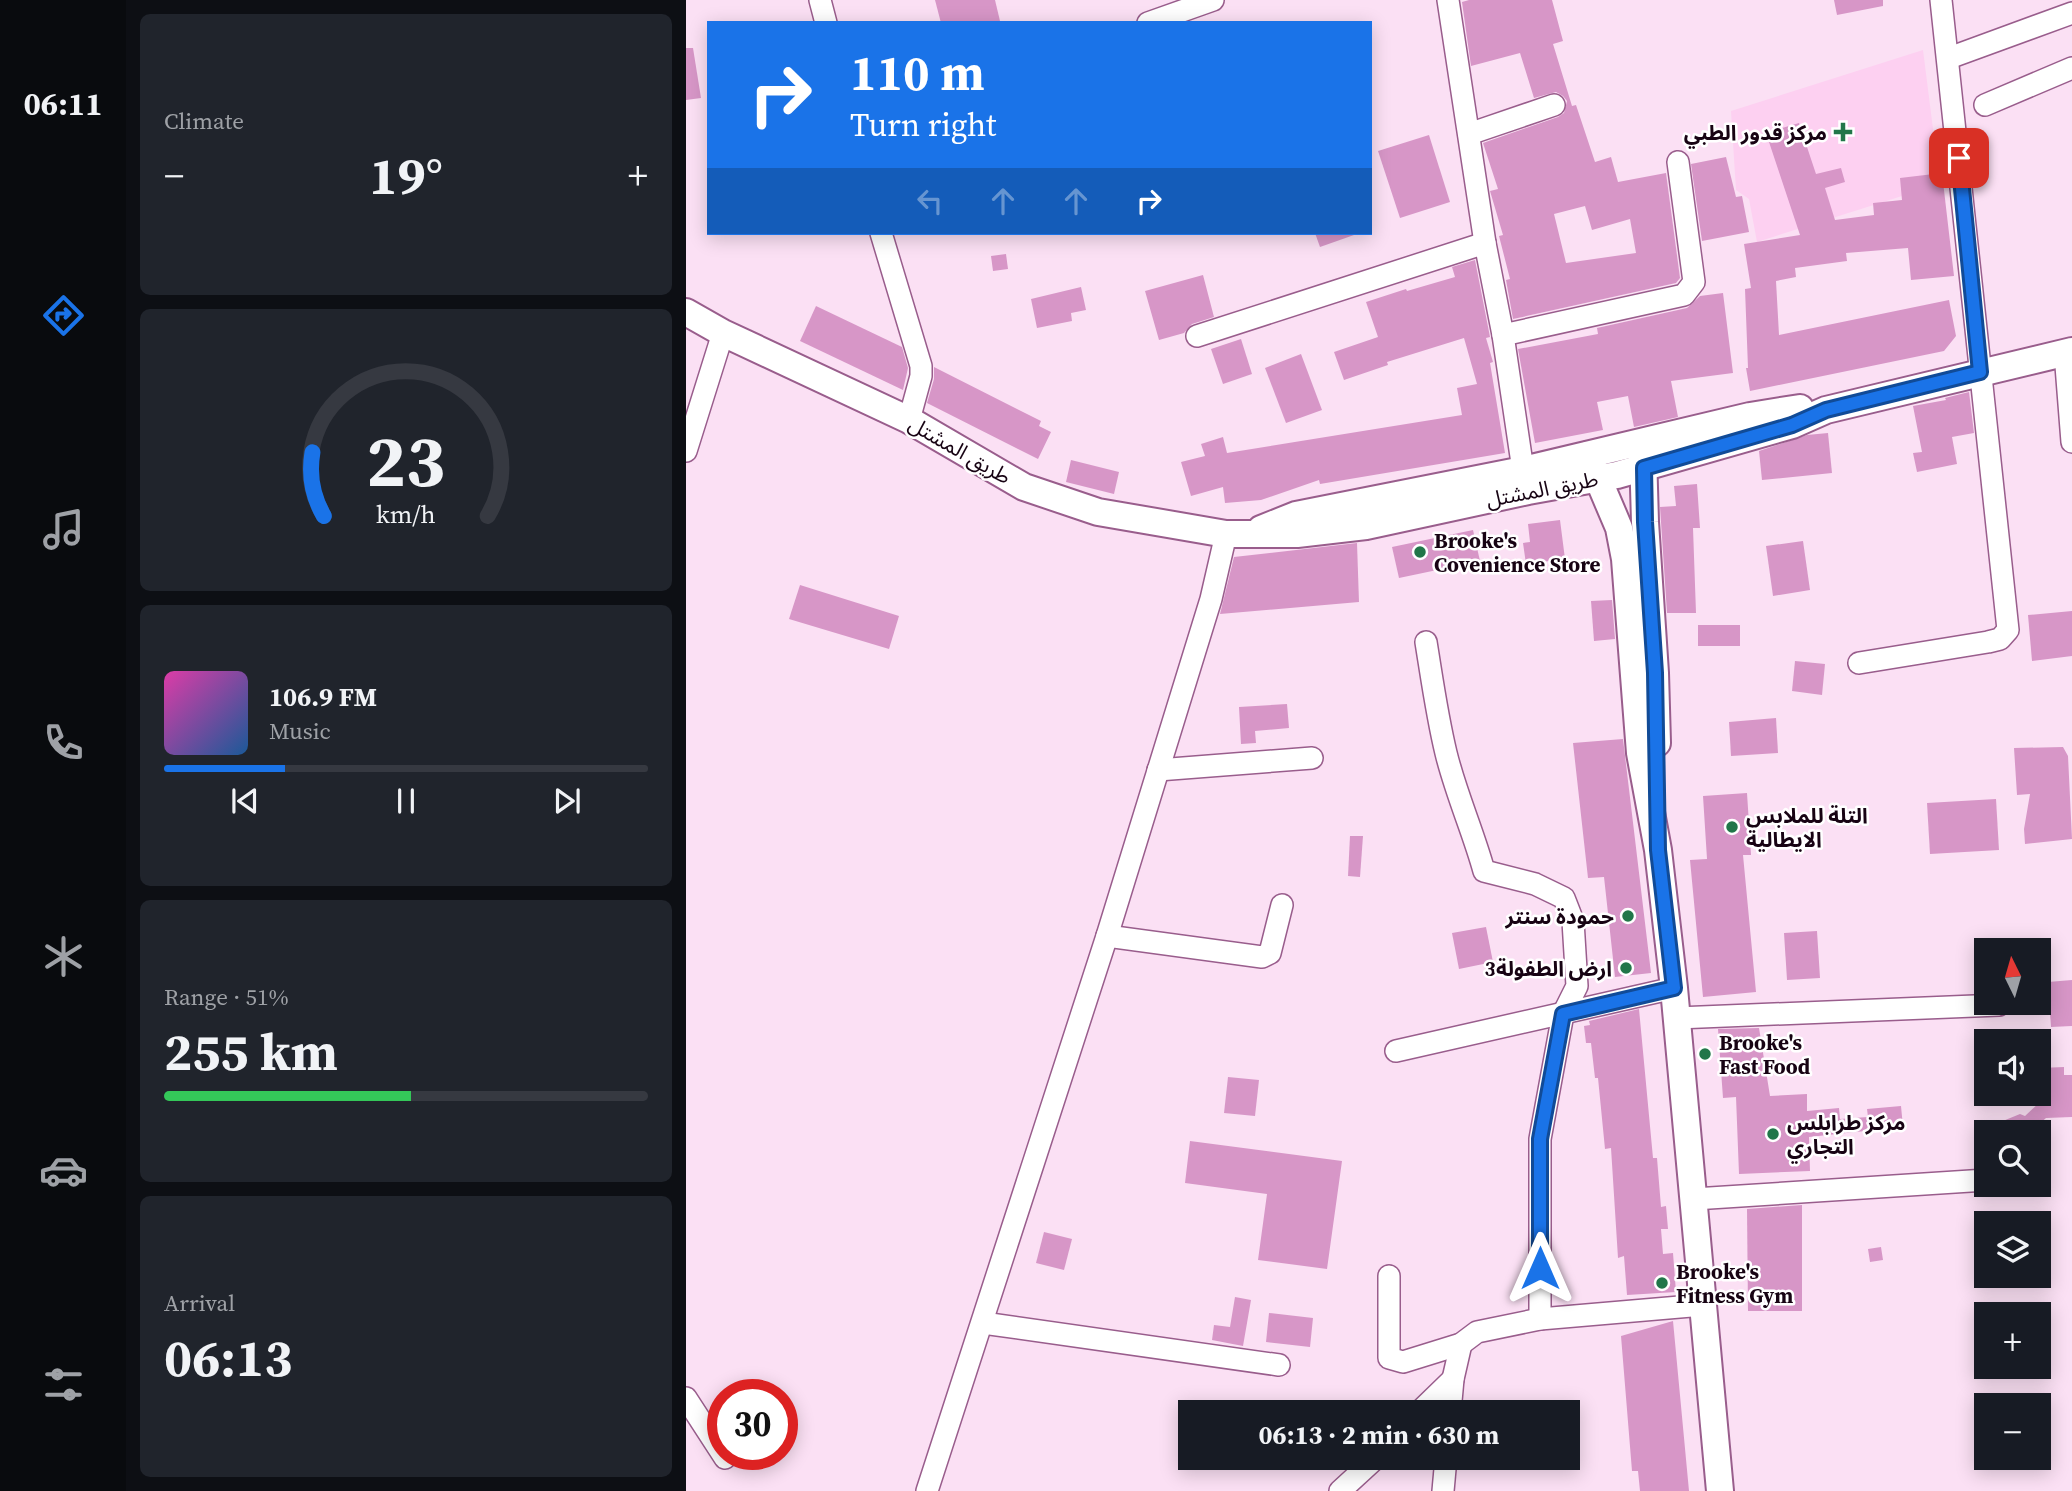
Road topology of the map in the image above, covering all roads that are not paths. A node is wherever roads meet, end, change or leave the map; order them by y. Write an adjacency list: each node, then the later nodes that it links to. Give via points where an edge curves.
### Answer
1 (820, 0): 6 (street)
2 (1213, 0): 7 (street)
3 (1448, 0): 12 (street)
4 (1941, 0): 8 (street)
5 (2072, 13): 8 (street)
6 (825, 21)
7 (1154, 21)
8 (1949, 58): 21 (street)
9 (2072, 68): 11 (street)
10 (1554, 105): 12 (street)
11 (1985, 105)
12 (1469, 134): 15 (street)
13 (1678, 162): 18 (street, via 1694,282 1684,295)
14 (882, 235): 23 (street, via 921,366)
15 (1486, 243): 18 (street); 19 (street)
16 (686, 312): 17 (main road, طريق المشتل)
17 (723, 333): 23 (main road, طريق المشتل); 26 (street)
18 (1503, 335): 29 (street)
19 (1197, 336)
20 (2068, 352): 21 (main road, طريق المشتل); 25 (street)
21 (1980, 372): 22 (main road, طريق المشتل); 32 (street, via 2008,630 2000,639 1988,642)
22 (1826, 410): 24 (main road, طريق المشتل, via 1794,408); 28 (main road, طريق المشتل, via 1792,425)
23 (909, 420): 30 (main road, طريق المشتل, via 1024,487 1098,512)
24 (1642, 442): 27 (main road, طريق المشتل); 28 (main road)
25 (2072, 442)
26 (686, 451)
27 (1592, 466): 28 (main road, طريق المشتل, via 1617,475); 29 (main road, طريق المشتل); 30 (main road, طريق المشتل, via 1366,526 1297,534); 35 (main road, via 1619,528 1625,559 1640,752)
28 (1644, 468): 35 (main road)
29 (1523, 470): 30 (main road, طريق المشتل, via 1296,515)
30 (1238, 534): 34 (street, via 1211,599)
31 (1426, 642): 40 (street, via 1446,753 1484,871 1535,884 1564,898 1573,921 1577,986)
32 (1859, 663)
33 (1312, 758): 34 (street)
34 (1158, 770): 37 (street)
35 (1658, 850): 38 (main road)
36 (1282, 905): 37 (street, via 1270,953 1262,957)
37 (1107, 936): 48 (street)
38 (1674, 988): 40 (street); 41 (main road)
39 (1974, 1006): 41 (street)
40 (1563, 1014): 42 (street); 47 (street, via 1540,1139)
41 (1677, 1018): 44 (main road)
42 (1396, 1051)
43 (1974, 1181): 44 (street)
44 (1694, 1199): 46 (main road)
45 (1390, 1276): 49 (street, via 1389,1358 1403,1362)
46 (1703, 1305): 47 (street); 61 (main road)
47 (1540, 1319): 49 (street, via 1477,1332)
48 (983, 1323): 50 (street); 58 (street)
49 (1461, 1344): 51 (street)
50 (1279, 1365)
51 (1453, 1379): 53 (street); 54 (street)
52 (686, 1398): 55 (street)
53 (1431, 1400)
54 (1451, 1400)
55 (707, 1430)
56 (1363, 1470): 59 (street)
57 (1445, 1470): 60 (street)
58 (927, 1491)
59 (1340, 1491)
60 (1443, 1491)
61 (1720, 1491)

